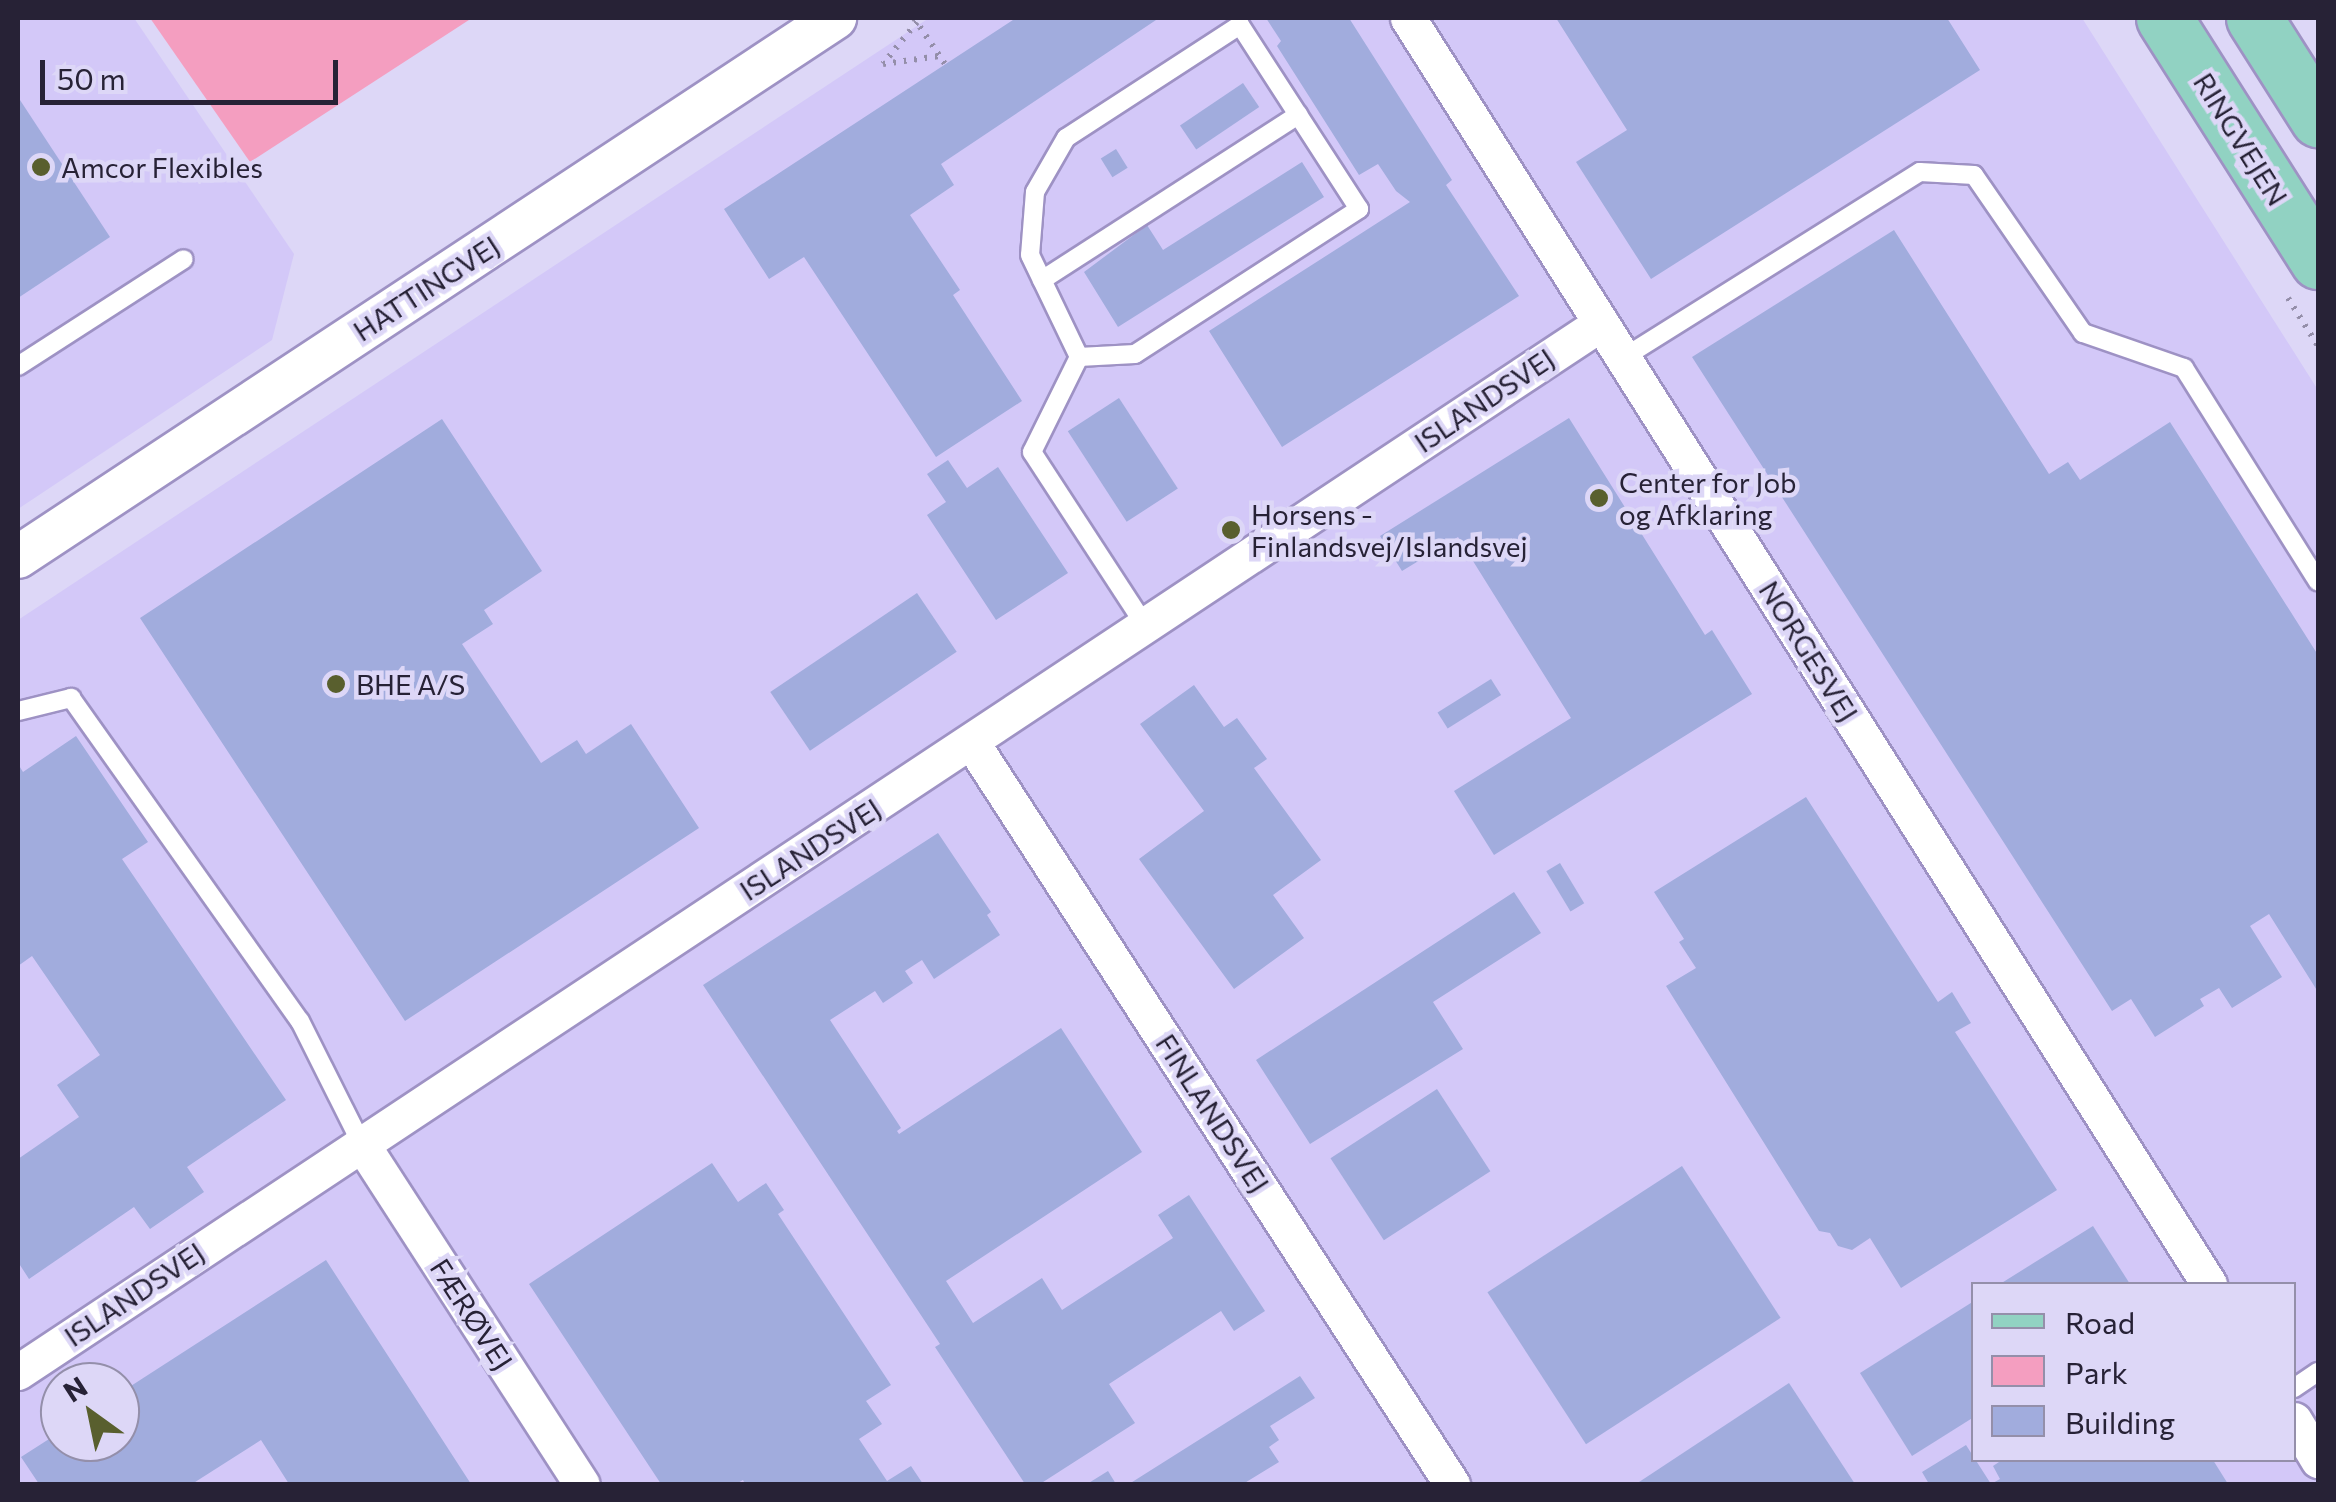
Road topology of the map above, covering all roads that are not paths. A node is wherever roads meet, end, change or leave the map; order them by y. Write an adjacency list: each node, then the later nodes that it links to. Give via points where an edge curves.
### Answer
1 (835, 18): 14 (street, HATTINGVEJ)
2 (1408, 18): 10 (street, NORGESVEJ)
3 (2164, 18): 8 (main road, RINGVEJEN)
4 (2254, 18): 6 (main road)
5 (1298, 115): 9 (lane); 9 (lane, via 1240,25 1066,138 1035,192 1030,255); 11 (lane, via 1359,209 1135,354)
6 (2318, 119)
7 (184, 259): 13 (lane)
8 (2318, 261)
9 (1042, 280): 11 (lane)
10 (1601, 323): 12 (street, NORGESVEJ); 16 (street, ISLANDSVEJ)
11 (1078, 357): 16 (lane, via 1032,452)
12 (1623, 358): 15 (lane, via 1920,172 1974,175 2083,332 2184,368); 20 (street, NORGESVEJ)
13 (18, 366)
14 (18, 558)
15 (2318, 582)
16 (1146, 627): 18 (street, ISLANDSVEJ)
17 (18, 712): 19 (lane, via 71,698 300,1020)
18 (972, 742): 19 (street, ISLANDSVEJ); 27 (street, FINLANDSVEJ)
19 (361, 1143): 21 (street, ISLANDSVEJ); 26 (street, FÆRØVEJ)
20 (2207, 1282)
21 (18, 1372)
22 (2318, 1372): 23 (lane)
23 (2296, 1387)
24 (2296, 1423): 25 (street)
25 (2318, 1460)
26 (582, 1484)
27 (1452, 1484)

